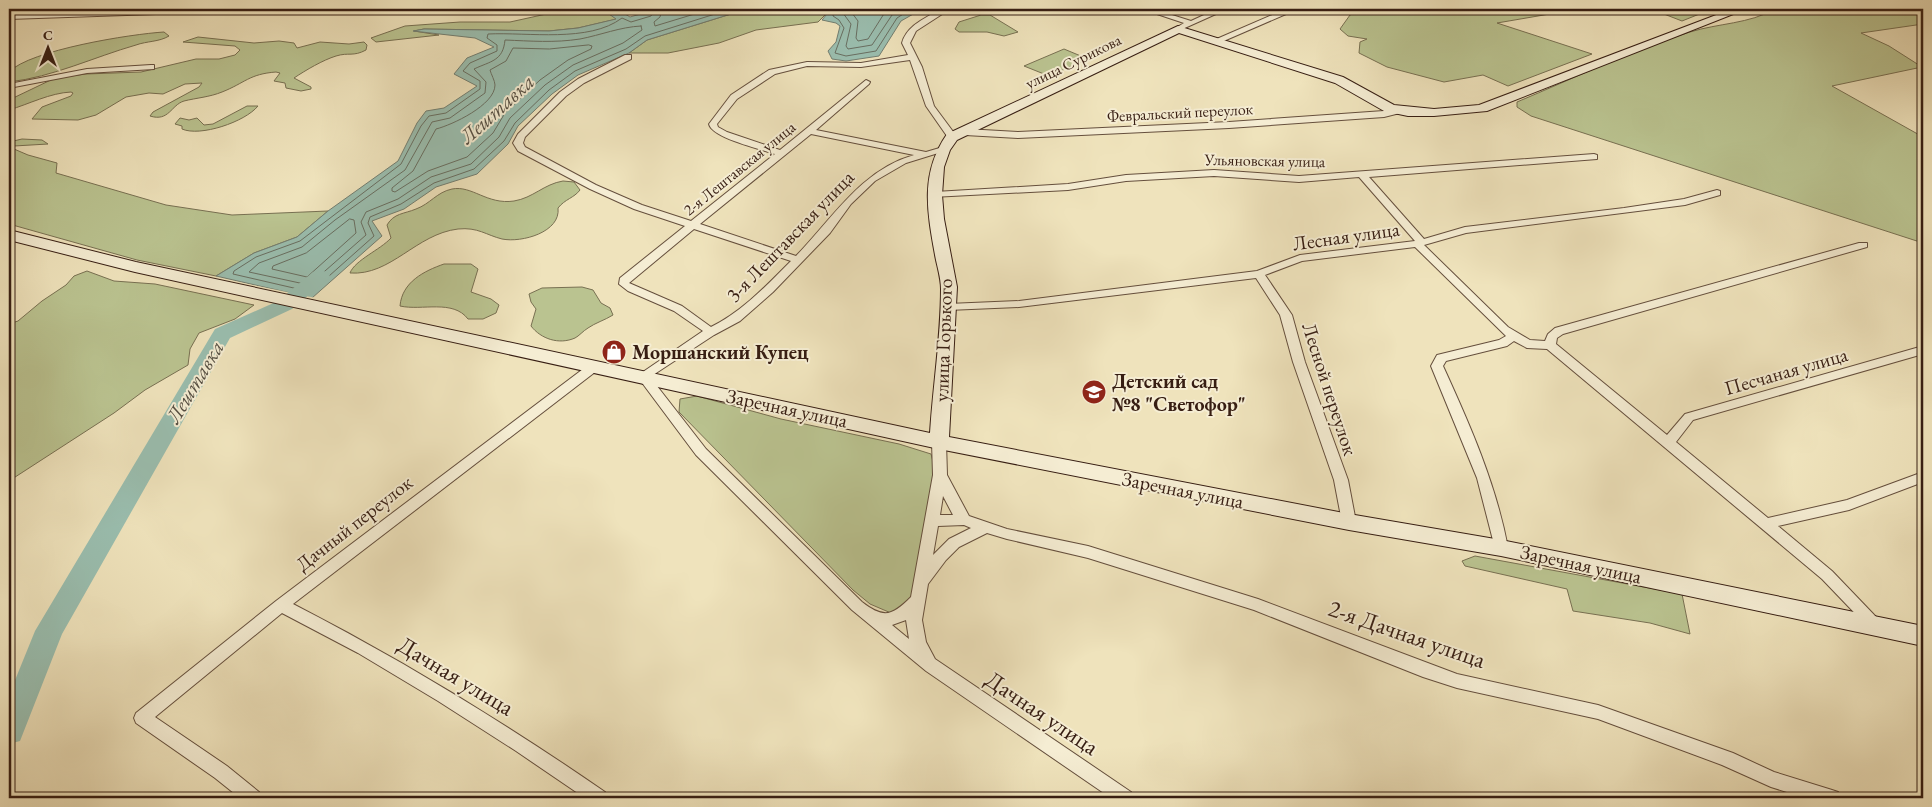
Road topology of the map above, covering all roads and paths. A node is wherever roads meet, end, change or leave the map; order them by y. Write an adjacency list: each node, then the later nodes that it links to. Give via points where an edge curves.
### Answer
1 (244, 9): 7 (street)
2 (946, 9): 12 (street, via 913,29 908,36 906,43)
3 (1146, 9): 8 (street)
4 (1224, 9): 8 (street, улица Сурикова)
5 (1741, 9): 16 (main road, via 1482,108)
6 (1289, 10): 10 (street)
7 (9, 17)
8 (1191, 23): 9 (street, улица Сурикова)
9 (1178, 29): 10 (main road); 18 (street, улица Сурикова)
10 (1216, 41): 16 (main road, via 1339,80)
11 (628, 57): 26 (street, via 563,94 521,136 518,143 521,149 593,187 638,207)
12 (912, 57): 19 (street); 20 (street, via 861,65 807,64 772,72 734,97 713,124 724,134)
13 (151, 67): 15 (street, via 87,71)
14 (866, 82): 17 (street, 2-я Лештавская улица)
15 (9, 86)
16 (1397, 111): 18 (street, Февральский переулок, via 1219,126 1018,134)
17 (809, 131): 20 (street, 2-я Лештавская улица); 21 (street)
18 (965, 132): 19 (street, улица Сурикова)
19 (948, 144): 21 (street, 3-я Лештавская улица); 25 (main road, улица Горького, via 937,167)
20 (781, 153): 26 (street, 2-я Лештавская улица)
21 (925, 154): 30 (street, 3-я Лештавская улица, via 903,161 872,179)
22 (1594, 157): 23 (street, Ульяновская улица)
23 (1362, 176): 25 (street, Ульяновская улица, via 1299,179 1214,172 1126,178 1068,187); 28 (street)
24 (1717, 193): 28 (street, Лесная улица, via 1632,210 1465,230)
25 (935, 195): 32 (main road, улица Горького, via 936,219 949,287)
26 (692, 225): 30 (street); 33 (street, 2-я Лештавская улица, via 628,275 624,284 698,320)
27 (9, 235): 37 (main road, Заречная улица, via 135,267)
28 (1419, 243): 31 (street, Лесная улица, via 1300,258); 34 (street, via 1504,330)
29 (1863, 245): 35 (street, via 1559,331 1552,337)
30 (798, 260): 33 (street, 3-я Лештавская улица, via 736,319)
31 (1259, 274): 32 (street, Лесная улица, via 1019,304); 47 (street, Лесной переулок, via 1286,316 1341,480)
32 (948, 307): 41 (main road, улица Горького)
33 (710, 332): 38 (street, 3-я Лештавская улица)
34 (1514, 336): 35 (street, via 1527,344); 50 (street, via 1503,343 1441,358 1437,366 1496,517)
35 (1550, 345): 42 (street)
36 (1923, 350): 42 (street, Песчаная улица, via 1689,417)
37 (594, 366): 38 (main road, Заречная улица); 53 (street, Дачный переулок)
38 (643, 376): 39 (main road, Заречная улица); 40 (street, Дачная улица)
39 (675, 384): 40 (street); 41 (main road, Заречная улица)
40 (662, 402): 54 (street, Дачная улица, via 701,452 786,538)
41 (939, 442): 43 (street); 47 (main road, Заречная улица)
42 (1669, 442): 48 (street)
43 (940, 475): 45 (street, via 954,508); 46 (street)
44 (1923, 477): 48 (street, via 1849,505)
45 (964, 520): 46 (street); 49 (street, 2-я Дачная улица)
46 (931, 521): 51 (street)
47 (1349, 522): 50 (main road, Заречная улица)
48 (1765, 524): 55 (street, via 1827,576)
49 (986, 528): 51 (street, via 951,543); 61 (street, 2-я Дачная улица, via 1088,552 1258,605 1457,681 1598,712 1727,759 1771,779)
50 (1501, 548): 55 (main road, Заречная улица)
51 (919, 585): 52 (street)
52 (915, 602): 54 (street, via 898,617 883,620); 57 (street, via 914,633)
53 (281, 605): 58 (street, Дачный переулок, via 142,718); 59 (street, Дачная улица, via 362,646 529,748)
54 (870, 616): 57 (street, Дачная улица)
55 (1874, 624): 56 (street, Заречная улица)
56 (1923, 636)
57 (932, 666): 60 (street, Дачная улица)
58 (253, 798)
59 (599, 798)
60 (1126, 798)
61 (1832, 798)

